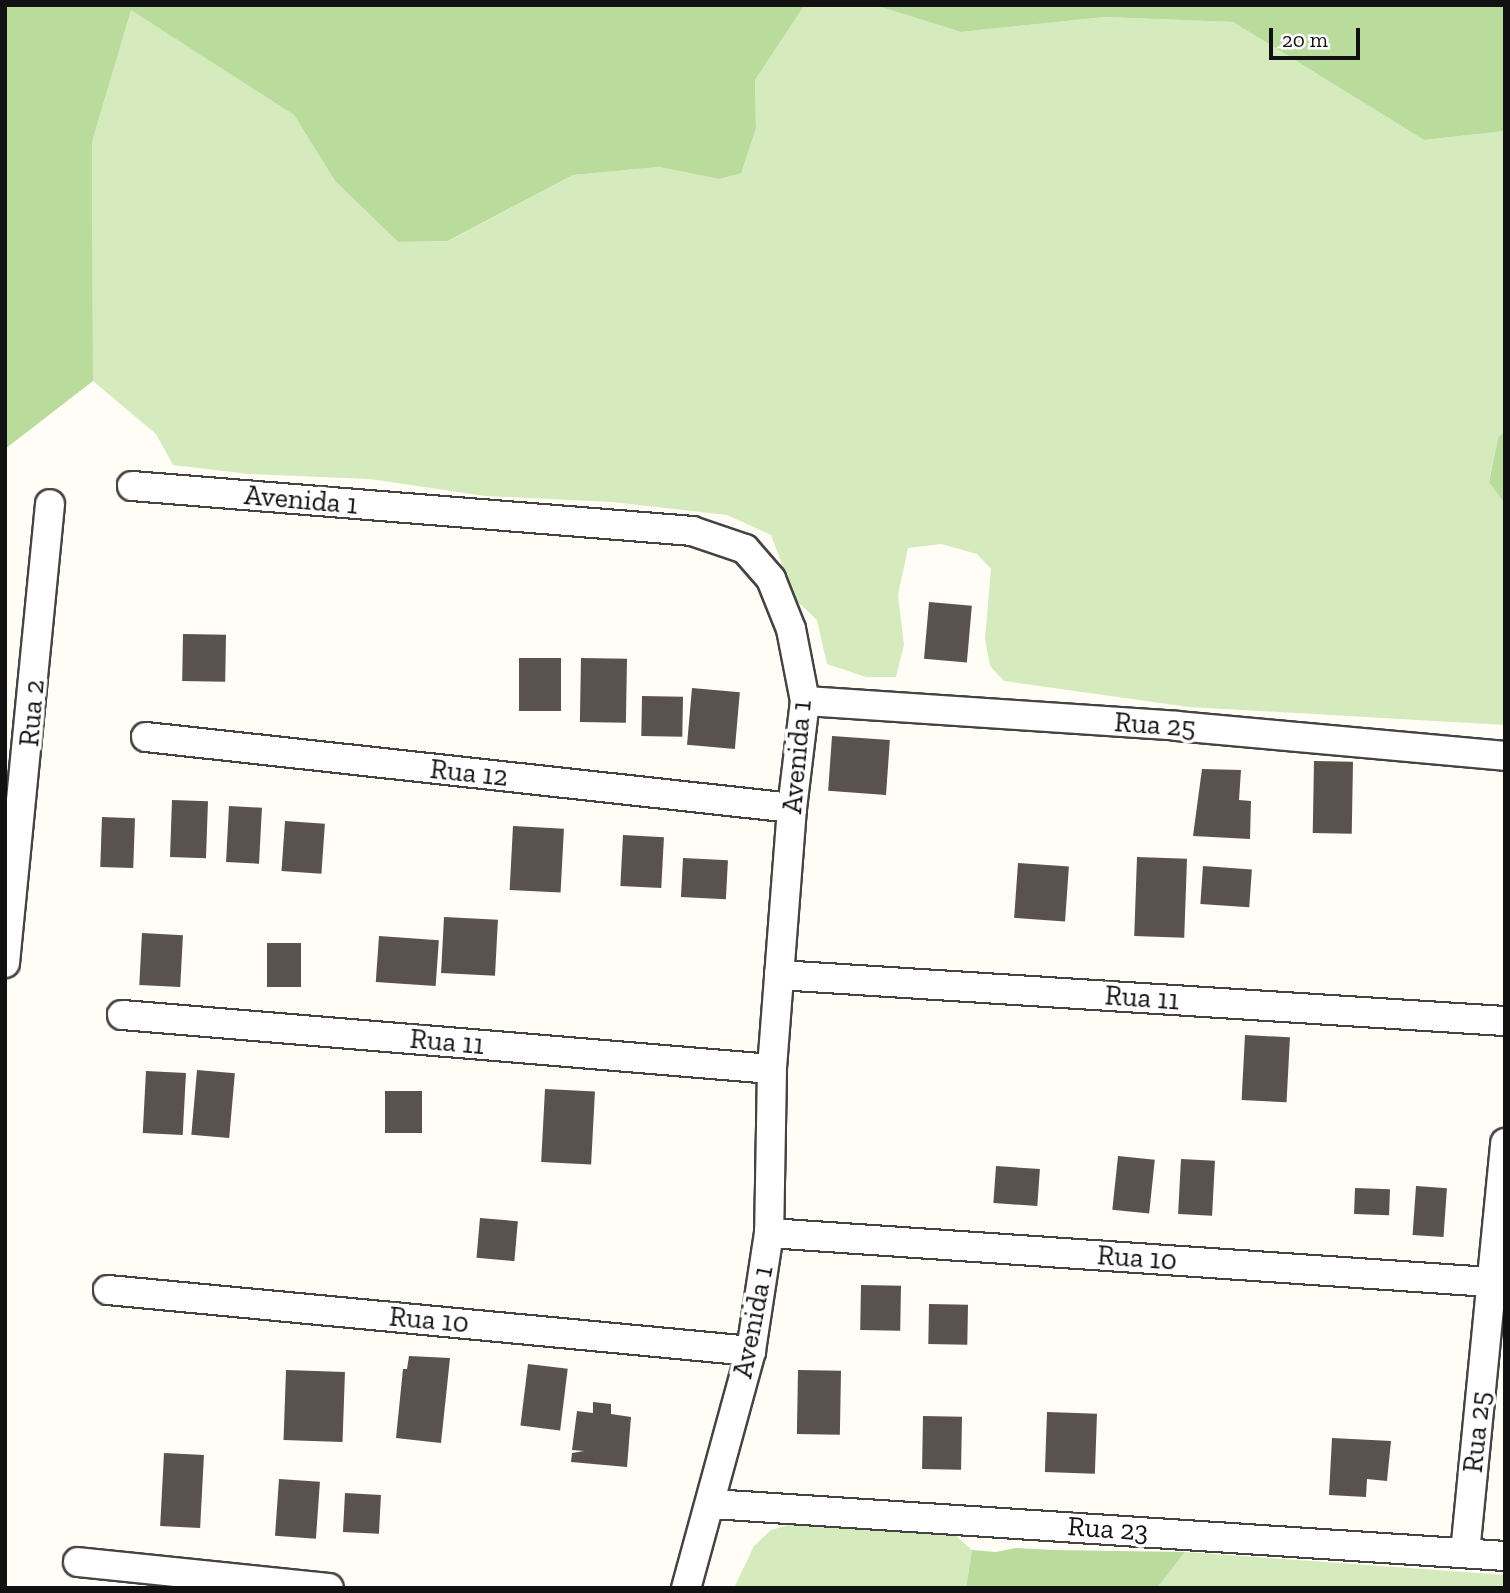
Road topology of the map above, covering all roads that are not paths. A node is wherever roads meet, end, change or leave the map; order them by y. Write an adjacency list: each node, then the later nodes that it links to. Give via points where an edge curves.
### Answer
1 (132, 486): 3 (street, Avenida 1, via 692,531 745,549 771,579 791,629)
2 (50, 504): 7 (street, Rua 2)
3 (806, 701): 5 (street, Rua 25, via 1177,726); 6 (street, Avenida 1)
4 (146, 737): 6 (street, Rua 12)
5 (1505, 756)
6 (792, 808): 8 (street, Avenida 1)
7 (5, 963)
8 (779, 975): 10 (street, Rua 11); 11 (street, Avenida 1)
9 (122, 1015): 11 (street, Rua 11)
10 (1505, 1021)
11 (772, 1069): 13 (street, Avenida 1)
12 (1505, 1143): 14 (street, Rua 25)
13 (769, 1233): 14 (street, Rua 10); 16 (street, Avenida 1)
14 (1498, 1283): 18 (street, Rua 25)
15 (108, 1290): 16 (street, Rua 10)
16 (751, 1351): 17 (street, Avenida 1)
17 (712, 1504): 18 (street, Rua 23); 22 (street, Avenida 1)
18 (1465, 1553): 19 (street, Rua 23)
19 (1505, 1556)
20 (78, 1562): 21 (street)
21 (329, 1588)
22 (686, 1588)

